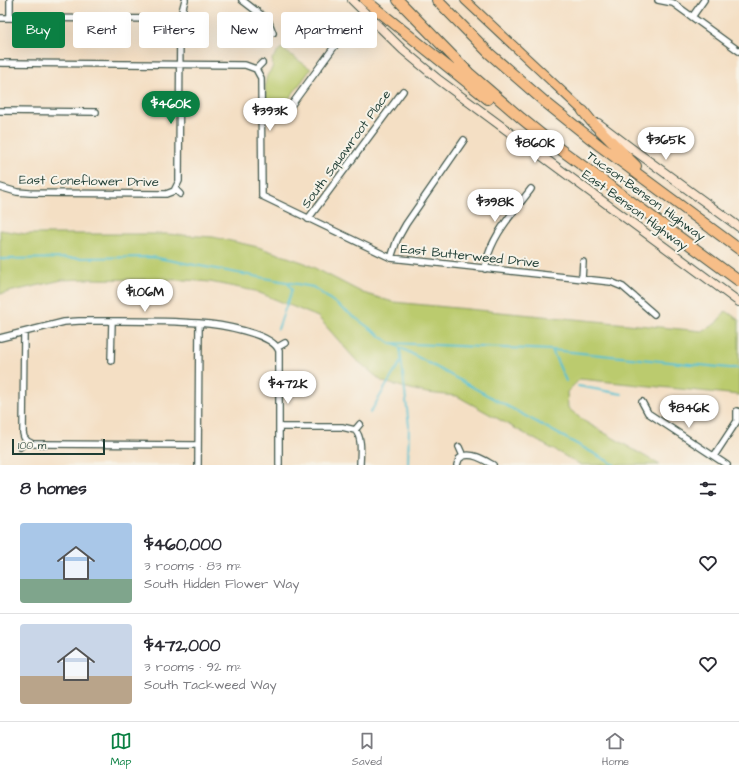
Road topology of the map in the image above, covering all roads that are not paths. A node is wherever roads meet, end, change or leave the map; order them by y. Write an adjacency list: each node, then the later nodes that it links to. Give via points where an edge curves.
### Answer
1 (10, 0): 15 (street)
2 (186, 0): 11 (street)
3 (242, 0): 12 (street)
4 (352, 0): 42 (main road, East Benson Highway, via 403,50 439,80)
5 (365, 0): 33 (highway, via 514,120)
6 (398, 0): 33 (highway, Tucson–Benson Highway, via 450,55 495,96 553,144)
7 (437, 0): 32 (highway, Tucson–Benson Highway, via 490,54 532,91)
8 (464, 0): 26 (main road)
9 (658, 0): 13 (street, via 673,3)
10 (704, 0): 13 (street)
11 (182, 12)
12 (258, 12)
13 (692, 17): 19 (street)
14 (0, 18): 15 (street)
15 (10, 18): 16 (street)
16 (139, 20)
17 (180, 48): 21 (street)
18 (333, 48): 28 (street, via 287,111 277,116)
19 (739, 50)
20 (0, 63): 21 (street)
21 (180, 63): 23 (street, via 245,65); 30 (street, East Coneflower Drive, via 178,192 30,193)
22 (262, 63): 23 (street)
23 (256, 69): 28 (street, via 261,78)
24 (402, 91): 34 (street, South Squawroot Place)
25 (0, 111): 27 (street)
26 (582, 111): 32 (highway); 35 (main road)
27 (96, 112)
28 (262, 118): 34 (street, East Butterweed Drive, via 260,197)
29 (464, 140): 37 (street, via 406,224)
30 (0, 187)
31 (531, 189): 39 (street, via 498,234)
32 (662, 192): 36 (highway, Tucson–Benson Highway)
33 (649, 214): 41 (highway, Tucson–Benson Highway)
34 (308, 219): 37 (street, East Butterweed Drive)
35 (739, 227)
36 (739, 249)
37 (391, 258): 39 (street, East Butterweed Drive)
38 (583, 262): 40 (street)
39 (485, 269): 40 (street, East Butterweed Drive)
40 (582, 279): 43 (street, East Butterweed Drive, via 611,282 623,287)
41 (739, 281)
42 (739, 302)
43 (654, 314)
44 (112, 321): 45 (street); 46 (street, via 72,321); 50 (street)
45 (199, 322): 49 (street, via 241,330 266,339); 57 (street)
46 (24, 332): 47 (street); 56 (street, via 23,433)
47 (0, 338)
48 (285, 342): 49 (street)
49 (278, 348): 54 (street)
50 (111, 361)
51 (642, 402): 61 (street, via 648,413)
52 (737, 411): 61 (street, via 737,421)
53 (360, 424): 55 (street)
54 (280, 427): 55 (street, via 342,427); 63 (street)
55 (355, 430): 64 (street, via 359,438)
56 (27, 441): 57 (street, via 33,444); 58 (street)
57 (198, 445): 62 (street)
58 (20, 447)
59 (459, 447): 60 (street)
60 (463, 456): 65 (street); 66 (street, via 471,455)
61 (714, 456): 67 (street)
62 (198, 465)
63 (279, 465)
64 (360, 465)
65 (457, 465)
66 (493, 465)
67 (727, 465)

